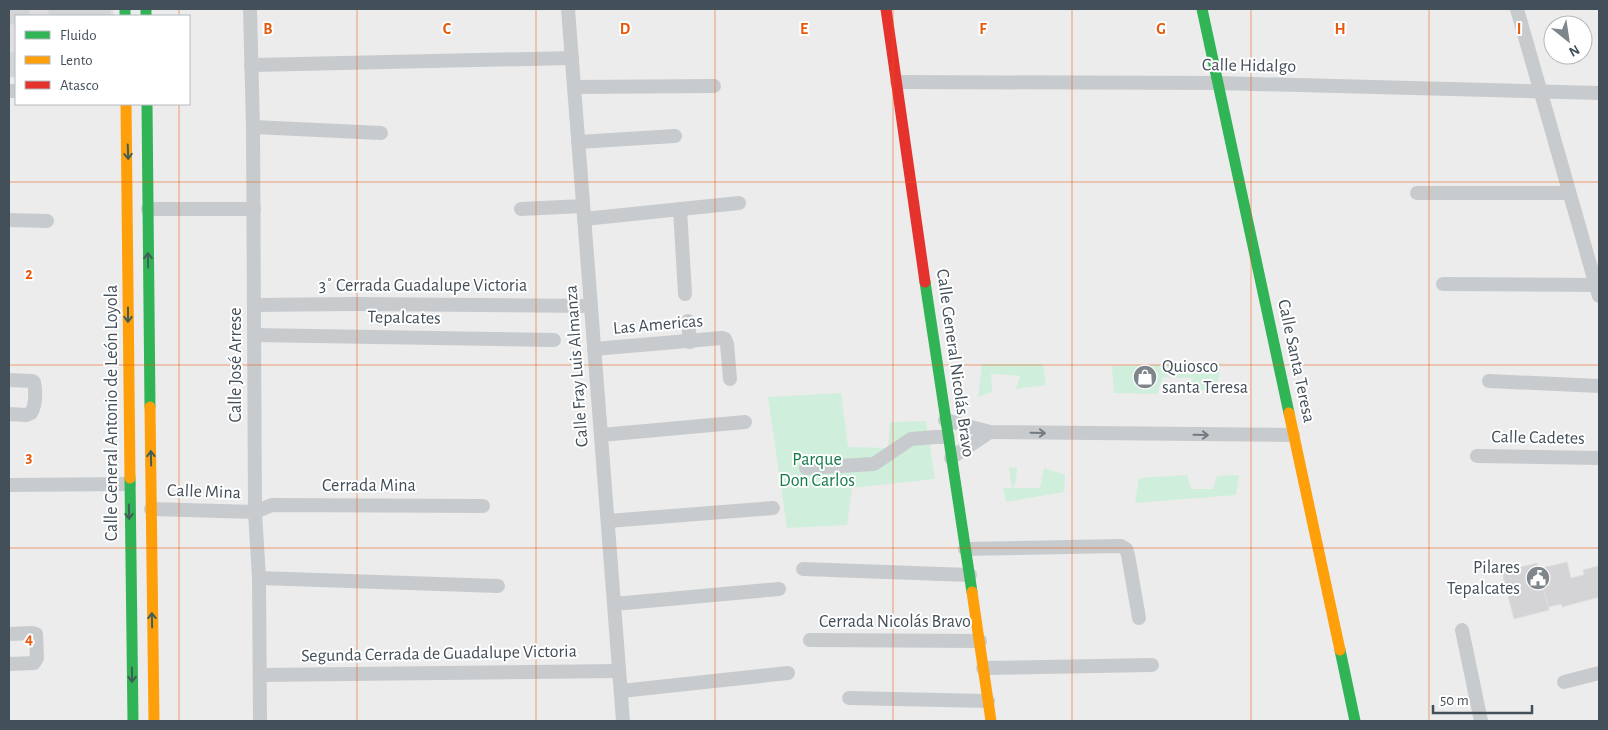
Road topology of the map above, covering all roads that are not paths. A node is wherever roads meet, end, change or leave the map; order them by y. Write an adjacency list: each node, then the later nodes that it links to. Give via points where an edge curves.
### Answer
1 (250, 9): 7 (street, Calle José Arrese)
2 (568, 9): 6 (street, Calle Fray Luis Almanza)
3 (886, 9): 8 (street, Calle General Nicolás Bravo)
4 (1202, 9): 9 (street, Calle Santa Teresa)
5 (1516, 9): 12 (street)
6 (572, 58): 7 (street); 11 (street, Calle Fray Luis Almanza)
7 (251, 65): 16 (street, Calle José Arrese)
8 (897, 82): 9 (street, Calle Hidalgo); 45 (street, Calle General Nicolás Bravo)
9 (1218, 83): 12 (street, Calle Hidalgo); 49 (street, Calle Santa Teresa)
10 (714, 86): 11 (street)
11 (574, 87): 19 (street, Calle Fray Luis Almanza)
12 (1541, 91): 13 (street, Calle Hidalgo); 21 (street)
13 (1599, 93)
14 (126, 105): 55 (street, Calle General Antonio de León Loyola, one-way to 55)
15 (147, 105): 23 (street, Calle General Antonio de León Loyola)
16 (253, 127): 17 (street); 24 (street, Calle José Arrese)
17 (381, 133)
18 (675, 136): 19 (street)
19 (578, 142): 27 (street, Calle Fray Luis Almanza)
20 (1417, 193): 21 (street)
21 (1569, 193): 31 (street)
22 (738, 203): 26 (street)
23 (148, 209): 24 (street); 59 (street, Calle General Antonio de León Loyola, one-way to 23)
24 (254, 209): 33 (street, Calle José Arrese)
25 (521, 209): 27 (street)
26 (680, 209): 27 (street); 32 (street)
27 (584, 212): 34 (street, Calle Fray Luis Almanza)
28 (9, 220): 29 (street)
29 (48, 221)
30 (1443, 284): 31 (street)
31 (1598, 290)
32 (685, 294)
33 (254, 305): 34 (street, 3˚ Cerrada Guadalupe Victoria); 36 (street, Calle José Arrese)
34 (591, 306): 39 (street, Calle Fray Luis Almanza)
35 (688, 321): 38 (street)
36 (254, 335): 37 (street, Tepalcates); 60 (street, Calle José Arrese)
37 (554, 340)
38 (690, 342): 39 (street, Las Americas); 40 (street, Las Americas, via 725,339)
39 (594, 349): 48 (street, Calle Fray Luis Almanza)
40 (730, 379)
41 (9, 380): 44 (street, via 32,381 35,388 31,413)
42 (1489, 381): 43 (street)
43 (1599, 386)
44 (9, 414)
45 (945, 420): 47 (street); 50 (street, Calle General Nicolás Bravo)
46 (745, 422): 48 (street)
47 (990, 432): 49 (street, one-way to 49); 52 (street)
48 (601, 435): 61 (street, Calle Fray Luis Almanza)
49 (1293, 435): 90 (street, Calle Santa Teresa)
50 (948, 438): 52 (street, Calle General Nicolás Bravo); 54 (street, via 911,439 874,464)
51 (1477, 456): 53 (street, Calle Cadetes)
52 (951, 458): 62 (street, Calle General Nicolás Bravo)
53 (1599, 458)
54 (806, 468)
55 (129, 484): 56 (street); 85 (street, Calle General Antonio de León Loyola, one-way to 85)
56 (9, 485)
57 (483, 506): 60 (street, Cerrada Mina, via 272,505)
58 (773, 508): 61 (street)
59 (151, 509): 60 (street, Calle Mina); 86 (street, Calle General Antonio de León Loyola, one-way to 59)
60 (255, 512): 65 (street, Calle José Arrese)
61 (608, 521): 68 (street, Calle Fray Luis Almanza)
62 (965, 550): 64 (street, Calle General Nicolás Bravo); 69 (street, via 1121,546 1128,554)
63 (803, 569): 64 (street)
64 (970, 575): 73 (street, Calle General Nicolás Bravo)
65 (259, 578): 66 (street); 80 (street, Calle José Arrese)
66 (498, 586)
67 (780, 589): 68 (street)
68 (614, 604): 77 (street, Calle Fray Luis Almanza)
69 (1138, 618)
70 (1462, 630): 91 (street)
71 (9, 634): 74 (street, via 36,634 37,658 32,663)
72 (810, 640): 73 (street, Cerrada Nicolás Bravo)
73 (980, 641): 76 (street, Calle General Nicolás Bravo)
74 (9, 664)
75 (1152, 665): 76 (street)
76 (983, 668): 84 (street, Calle General Nicolás Bravo)
77 (619, 671): 80 (street, Segunda Cerrada de Guadalupe Victoria); 82 (street, Calle Fray Luis Almanza)
78 (788, 673): 82 (street)
79 (1599, 673): 81 (street)
80 (260, 675): 87 (street, Calle José Arrese)
81 (1564, 682)
82 (621, 691): 88 (street, Calle Fray Luis Almanza)
83 (850, 698): 84 (street)
84 (988, 701): 89 (street, Calle General Nicolás Bravo)
85 (133, 721)
86 (154, 721)
87 (260, 721)
88 (623, 721)
89 (991, 721)
90 (1355, 721)
91 (1481, 721)

